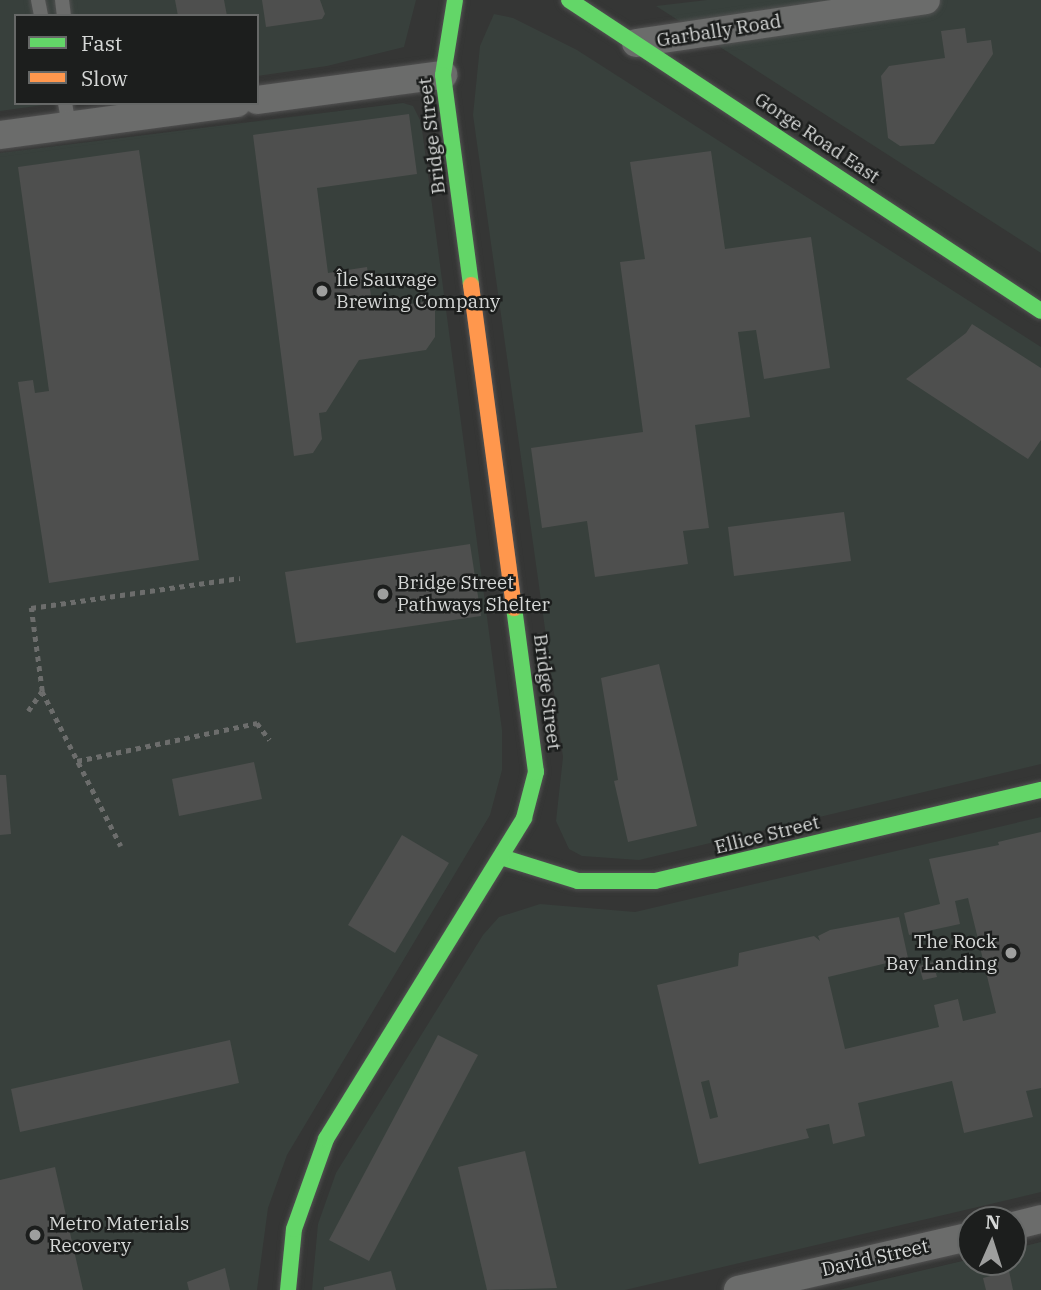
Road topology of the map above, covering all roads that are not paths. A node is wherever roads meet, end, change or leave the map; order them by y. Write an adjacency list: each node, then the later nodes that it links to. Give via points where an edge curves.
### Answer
1 (455, 0): 6 (street, Bridge Street)
2 (569, 0): 5 (street, Gorge Road East)
3 (926, 0): 4 (street, Garbally Road)
4 (862, 4): 5 (street, Garbally Road)
5 (636, 43): 11 (street, Gorge Road East)
6 (443, 75): 7 (street); 13 (street, Bridge Street, via 536,772 524,818)
7 (259, 100)
8 (209, 105): 9 (street)
9 (67, 115): 10 (street)
10 (0, 135)
11 (1041, 311)
12 (1041, 790): 13 (street, Ellice Street, via 655,881 578,881)
13 (501, 858): 15 (street, Bridge Street, via 326,1139 293,1229)
14 (957, 1239): 16 (street, David Street)
15 (288, 1290)
16 (738, 1290)

